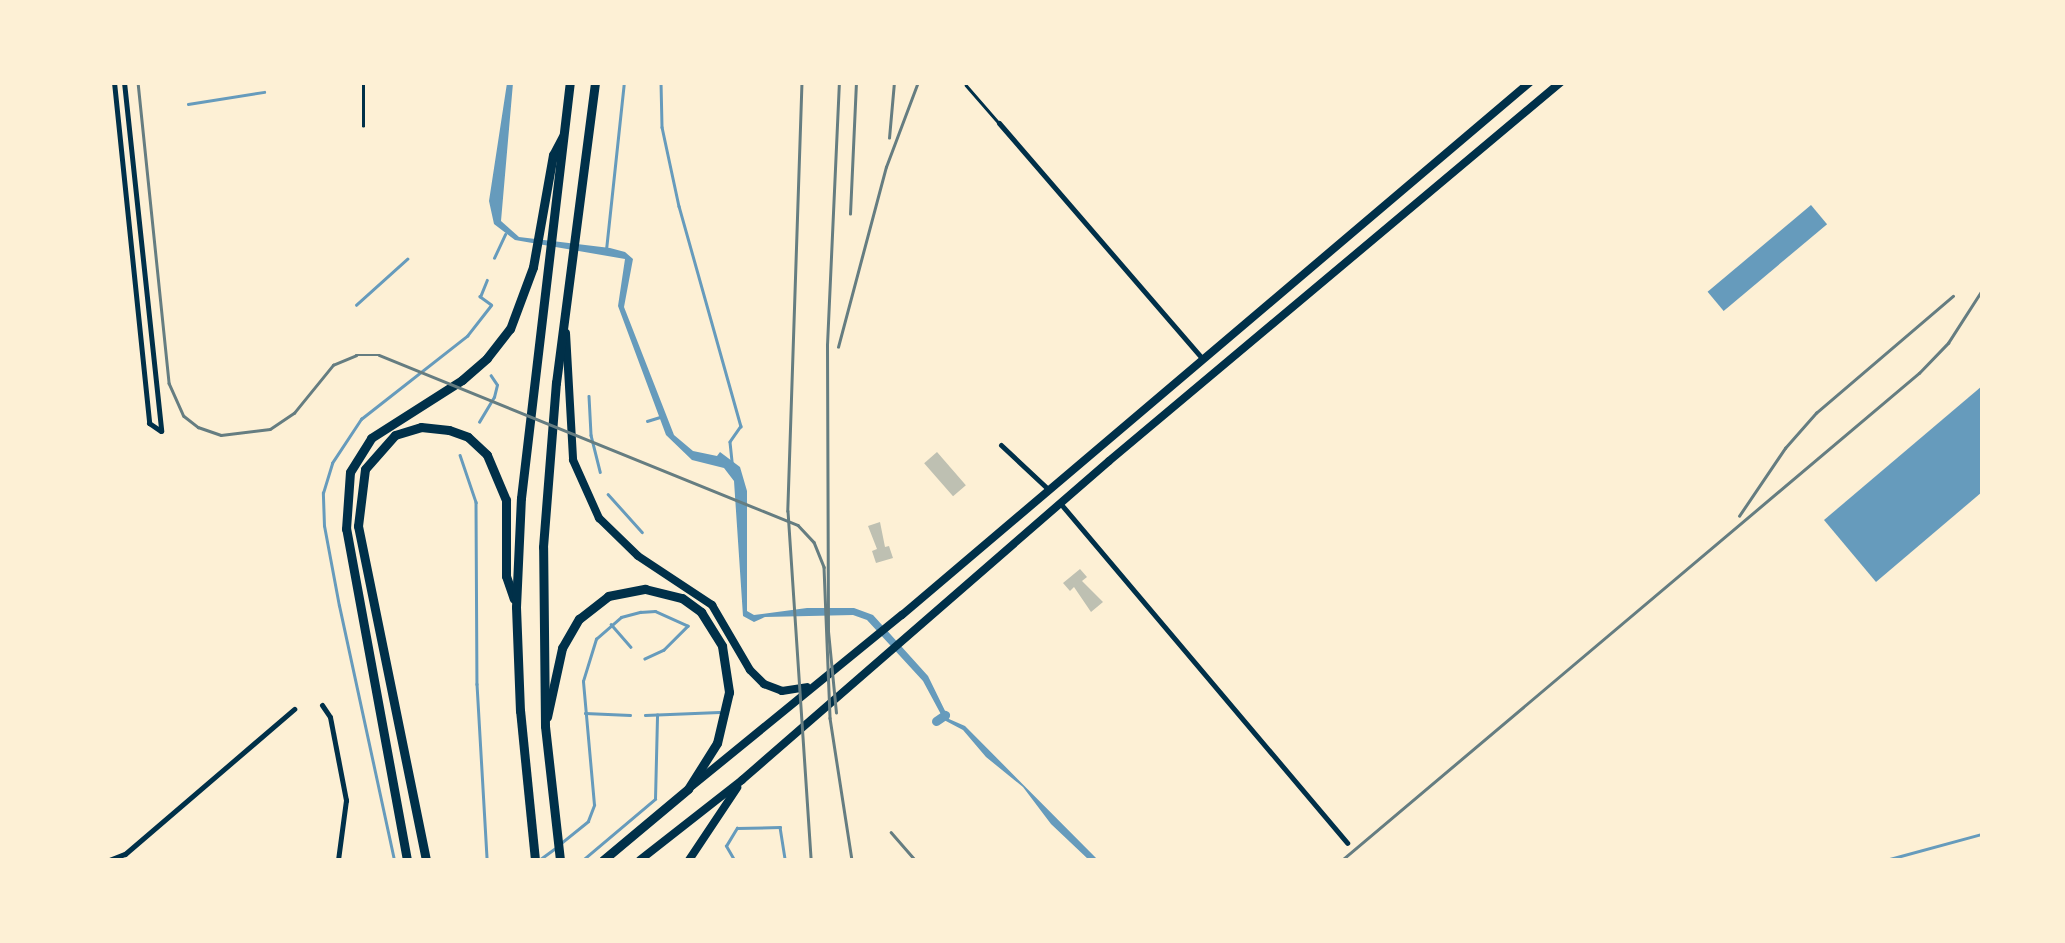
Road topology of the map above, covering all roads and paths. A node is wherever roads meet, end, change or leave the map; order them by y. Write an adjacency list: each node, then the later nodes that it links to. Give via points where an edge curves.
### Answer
1 (114, 82): 2 (street, via 149,423 160,431)
2 (124, 82)
3 (363, 82): 10 (lane)
4 (570, 82): 11 (highway)
5 (595, 82): 12 (highway)
6 (1530, 82): 13 (main road)
7 (1562, 82): 16 (main road)
8 (966, 85): 9 (lane)
9 (999, 123): 13 (street)
10 (362, 126)
11 (564, 134): 17 (highway, via 525,446); 27 (highway, via 552,155 536,256 518,312 488,358 371,438 350,472 346,529)
12 (565, 324): 18 (main road, via 573,460 600,518 638,556 712,606 764,684 793,692); 21 (highway, via 543,547)
13 (1202, 358): 15 (main road)
14 (1001, 445): 15 (street)
15 (1048, 489): 16 (main road); 18 (main road)
16 (1060, 503): 22 (main road); 24 (street)
17 (516, 607): 28 (highway, via 506,576 506,500 487,456 449,430 421,427 395,435 365,469 358,526); 29 (highway)
18 (816, 684): 23 (main road)
19 (322, 705): 26 (street, via 346,800)
20 (294, 709): 25 (street, via 137,844)
21 (545, 726): 23 (highway, via 562,648 593,605 631,589 682,598 715,632 729,692 718,743); 30 (highway)
22 (742, 780): 32 (main road); 33 (main road)
23 (688, 789): 31 (highway)
24 (1347, 842)
25 (108, 860)
26 (338, 860)
27 (408, 860)
28 (426, 860)
29 (535, 860)
30 (560, 860)
31 (603, 860)
32 (640, 860)
33 (689, 860)

